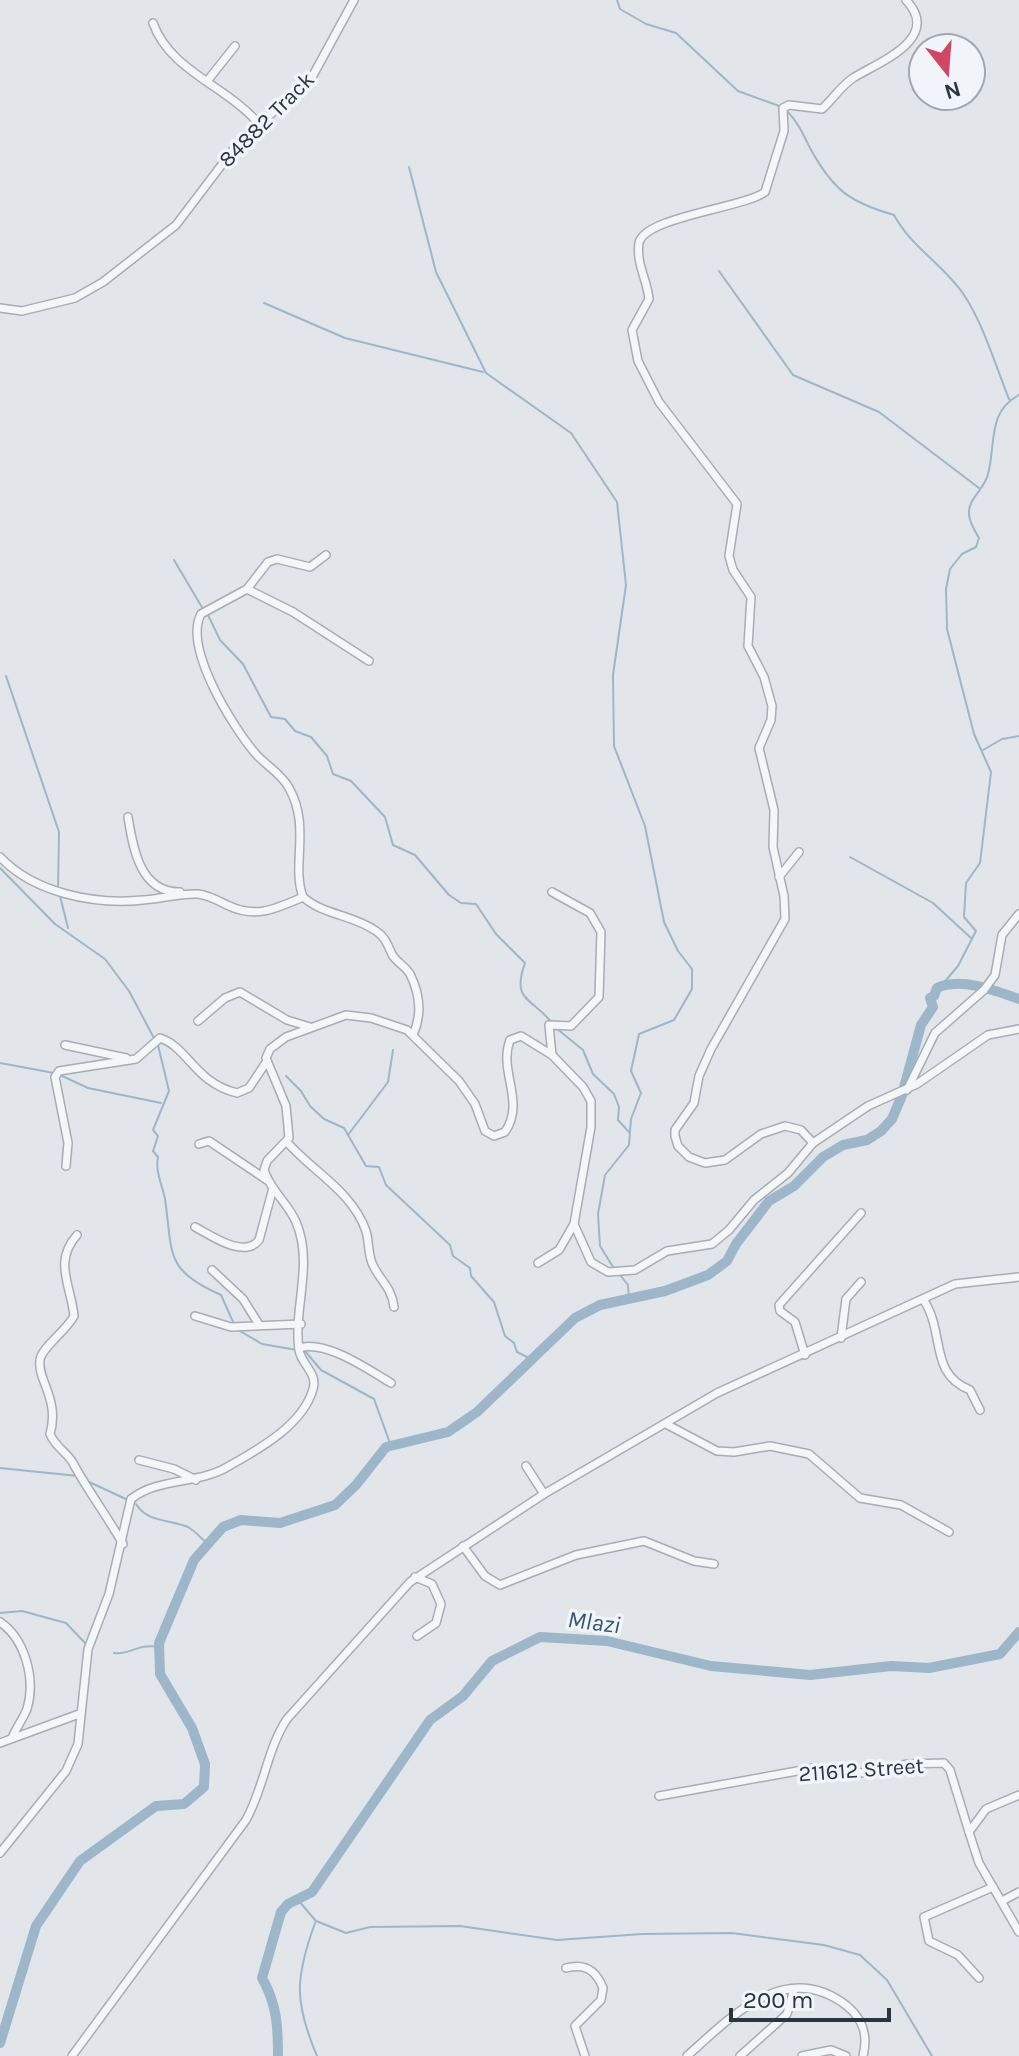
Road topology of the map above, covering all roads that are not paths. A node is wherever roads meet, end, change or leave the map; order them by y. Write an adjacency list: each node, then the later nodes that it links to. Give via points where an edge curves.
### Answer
1 (354, 0): 6 (street, 84882 Track, via 311,79)
2 (906, 0): 14 (street, via 916,12 917,24 897,54 866,68 822,109 783,108 784,131 765,192 664,224 644,233 639,242 649,299 632,330 638,361 659,402 737,504 729,556 751,597 748,646 773,709 759,748 774,810 772,841)
3 (153, 23): 5 (street, via 169,53)
4 (235, 46): 5 (street)
5 (208, 80): 6 (street)
6 (259, 124): 7 (street, 84882 Track, via 226,157 176,225 103,282 52,306)
7 (0, 308)
8 (326, 555): 9 (street, via 310,567 277,559 268,562)
9 (247, 589): 10 (street); 17 (street, via 201,614 198,640 227,714 291,790 299,815)
10 (369, 661)
11 (128, 817): 16 (street, via 143,872 167,891)
12 (799, 852): 14 (street)
13 (0, 857): 16 (street, via 24,880 78,895 124,901)
14 (779, 877): 29 (street, via 785,919 711,1049 694,1103 675,1136 689,1157 705,1163 725,1160 761,1134 785,1126 801,1130)
15 (552, 892): 24 (street, via 590,913 603,948 599,997 571,1026 549,1025)
16 (198, 894): 17 (street, via 243,913)
17 (303, 897): 22 (street, via 384,938 408,971 418,998)
18 (1019, 914): 27 (street, via 1002,935 995,975 930,1041)
19 (198, 1021): 20 (street, via 240,992 287,1020)
20 (312, 1028): 22 (street, via 352,1015); 26 (street, via 282,1039 268,1051)
21 (1019, 1029): 27 (street, via 988,1035)
22 (413, 1035): 24 (street, via 459,1081 485,1131 494,1136 505,1132 513,1115 510,1040 525,1037)
23 (65, 1045): 25 (street)
24 (552, 1055): 34 (street, via 585,1089 593,1111)
25 (136, 1059): 26 (street, via 155,1039 165,1039 201,1076 237,1093 249,1088); 31 (street, via 56,1073 68,1143)
26 (267, 1061): 28 (street, via 286,1106)
27 (907, 1090): 29 (street, via 868,1106)
28 (287, 1142): 32 (street, via 264,1165); 42 (street, via 330,1179 359,1218)
29 (813, 1143): 34 (street, via 729,1230 705,1247 667,1251 635,1270 608,1272 591,1262)
30 (199, 1144): 32 (street, via 219,1145)
31 (66, 1166)
32 (271, 1185): 35 (street, via 253,1247 241,1249); 45 (street, via 299,1231 304,1269)
33 (861, 1213): 48 (street, via 779,1305 795,1322)
34 (574, 1224): 37 (street, via 559,1250)
35 (195, 1227)
36 (77, 1235): 57 (street, via 65,1250 63,1264 74,1319 39,1362 52,1405 50,1434)
37 (538, 1263)
38 (212, 1270): 44 (street, via 243,1299)
39 (1019, 1277): 41 (street, via 968,1280)
40 (861, 1282): 46 (street, via 846,1299)
41 (923, 1299): 46 (street); 50 (street, via 938,1335 945,1373 970,1390)
42 (394, 1307)
43 (195, 1316): 44 (street, via 231,1327)
44 (258, 1323): 45 (street)
45 (301, 1324): 47 (street)
46 (841, 1338): 48 (street)
47 (299, 1348): 49 (street, via 342,1354); 54 (street, via 314,1385 297,1416 273,1438)
48 (805, 1355): 51 (street, via 717,1393)
49 (391, 1383)
50 (980, 1410)
51 (666, 1424): 55 (street); 56 (street, via 717,1451 770,1446 809,1454 860,1498 901,1505)
52 (139, 1460): 54 (street)
53 (526, 1466): 55 (street)
54 (198, 1481): 57 (street, via 160,1486 131,1499)
55 (544, 1494): 58 (street)
56 (949, 1532)
57 (123, 1544): 63 (street, via 104,1615 88,1649)
58 (463, 1546): 59 (street, via 485,1576 500,1585 576,1555 638,1541 653,1541); 60 (street)
59 (714, 1564)
60 (415, 1577): 62 (street, via 432,1584 441,1604 436,1623); 77 (street, via 287,1719 246,1820)
61 (0, 1622): 64 (street, via 17,1635 25,1655 27,1708)
62 (417, 1636)
63 (79, 1714): 64 (street); 69 (street, via 78,1744 66,1771)
64 (12, 1738): 65 (street)
65 (0, 1743)
66 (1019, 1795): 68 (street, via 986,1809)
67 (659, 1796): 68 (street, 211612 Street, via 814,1768 864,1773 944,1763)
68 (969, 1832): 70 (street)
69 (0, 1853)
70 (993, 1887): 72 (street); 75 (street, via 924,1917 929,1941 958,1955)
71 (1019, 1892): 72 (street)
72 (1002, 1901): 73 (street)
73 (1019, 1932)
74 (566, 1968): 78 (street, via 590,1969 603,1988 601,2000 575,2026)
75 (979, 1978)
76 (794, 1989): 79 (street, via 756,1999); 80 (street, via 787,2014); 83 (street, via 828,1995 855,2013 866,2035)
77 (72, 2056)
78 (585, 2056)
79 (687, 2056)
80 (740, 2056)
81 (802, 2056): 82 (street, via 831,2050)
82 (846, 2056)
83 (863, 2056)

